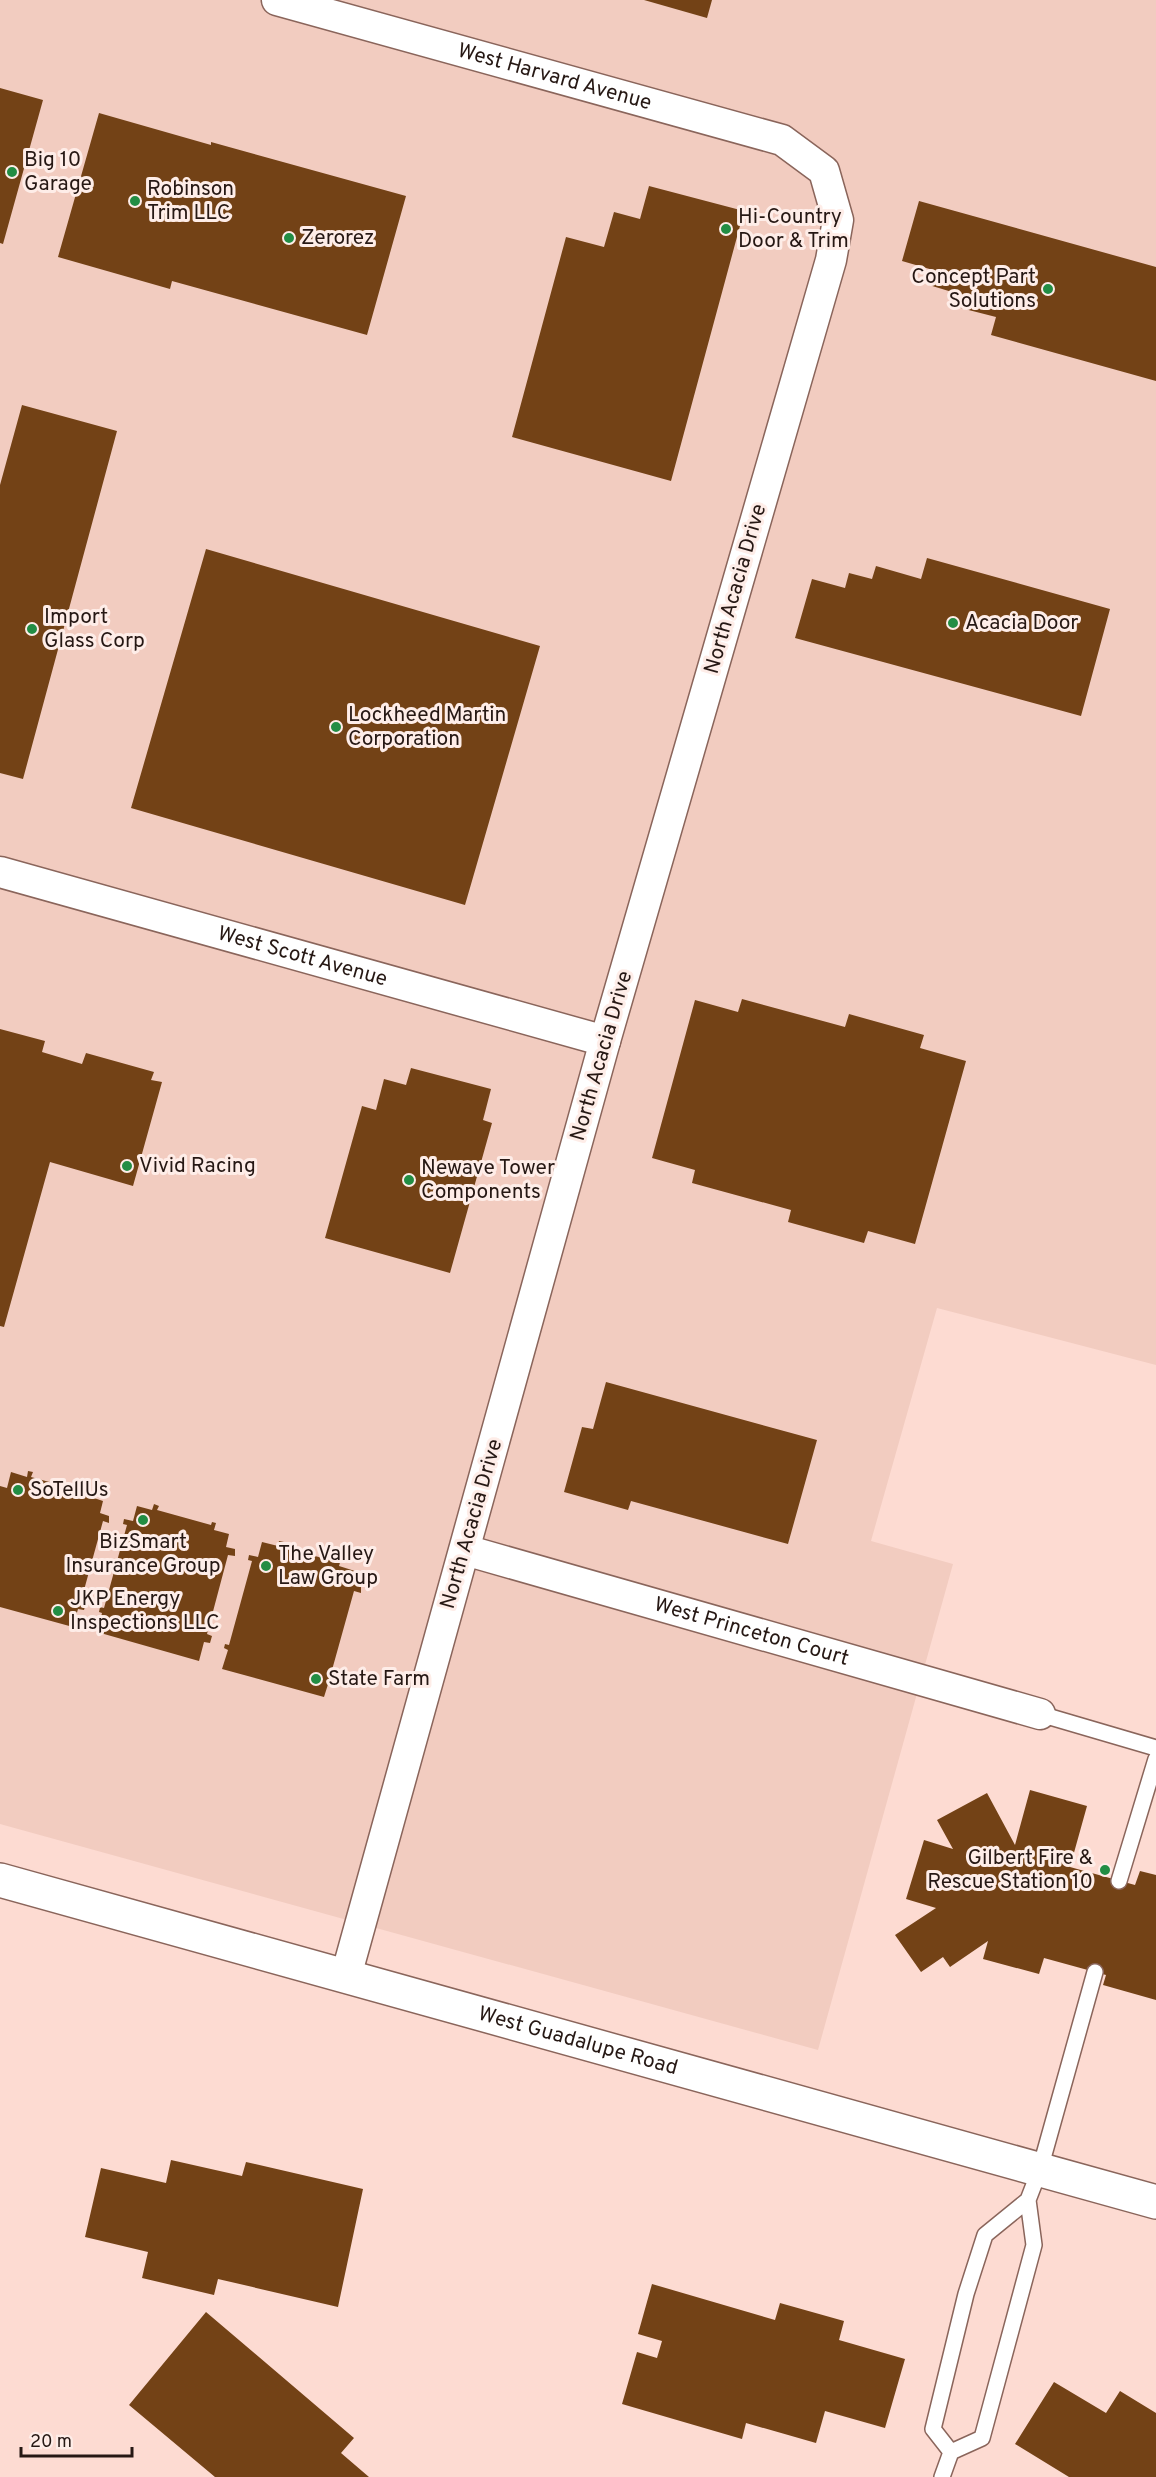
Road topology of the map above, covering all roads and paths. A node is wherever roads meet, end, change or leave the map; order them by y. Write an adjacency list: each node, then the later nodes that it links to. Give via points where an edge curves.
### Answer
1 (277, 0): 2 (street, West Harvard Avenue, via 783,140)
2 (824, 171): 4 (street, North Acacia Drive, via 838,220 831,260)
3 (0, 872): 4 (street, West Scott Avenue)
4 (605, 1041): 5 (street, North Acacia Drive)
5 (465, 1550): 6 (street, West Princeton Court); 12 (street, North Acacia Drive)
6 (1040, 1714): 7 (lane)
7 (1156, 1748)
8 (1156, 1759): 10 (lane)
9 (0, 1880): 12 (main road, West Guadalupe Road)
10 (1119, 1881)
11 (1095, 1972): 13 (lane)
12 (346, 1977): 13 (main road, West Guadalupe Road)
13 (1040, 2169): 14 (lane); 15 (main road, West Guadalupe Road)
14 (1028, 2200): 16 (lane, via 1034,2245 982,2438); 16 (lane, via 985,2235 966,2294 933,2428)
15 (1156, 2202)
16 (951, 2452): 17 (lane)
17 (942, 2477)

